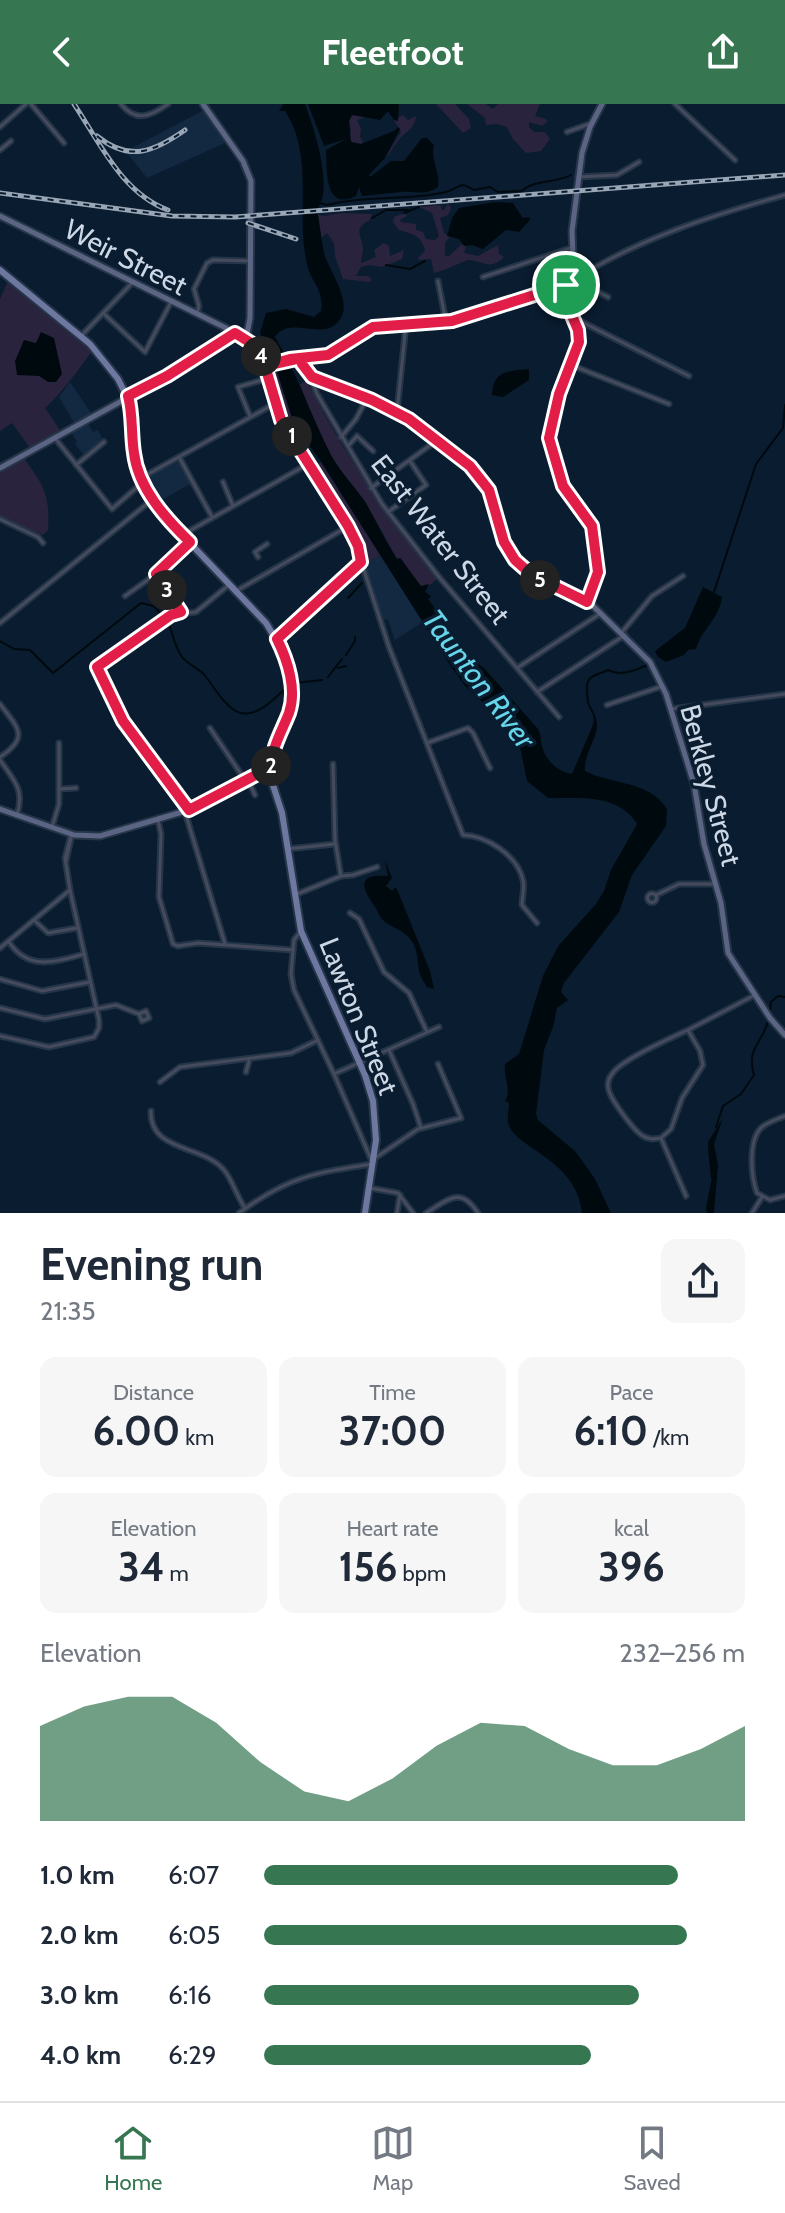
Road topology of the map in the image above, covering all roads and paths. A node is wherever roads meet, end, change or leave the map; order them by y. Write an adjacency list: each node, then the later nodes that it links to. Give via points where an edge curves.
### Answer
1 (28, 104): 8 (street); 11 (street)
2 (121, 104): 3 (street, via 142,117)
3 (168, 104)
4 (203, 104): 19 (main road, via 249,175)
5 (602, 104): 7 (main road)
6 (675, 104): 13 (street)
7 (591, 123): 9 (street); 15 (main road)
8 (0, 127)
9 (567, 132)
10 (11, 141): 12 (street)
11 (64, 143)
12 (0, 150)
13 (735, 160)
14 (639, 162): 15 (street, via 617,175)
15 (578, 177): 18 (main road)
16 (785, 195): 22 (street, via 650,240)
17 (0, 216): 24 (main road, Weir Street)
18 (573, 247): 21 (street); 22 (main road)
19 (251, 261): 29 (street, via 208,262 194,288); 35 (main road)
20 (0, 270): 34 (main road)
21 (483, 277)
22 (574, 280): 25 (main road); 26 (street)
23 (438, 281): 31 (street)
24 (132, 283): 27 (main road, Weir Street); 28 (street)
25 (566, 285): 30 (street); 31 (main road)
26 (608, 297)
27 (171, 302): 28 (street, via 145,352); 29 (main road, Weir Street)
28 (103, 313): 34 (street)
29 (196, 314): 33 (main road, Weir Street)
30 (574, 318): 38 (street, via 579,342); 40 (street)
31 (446, 322): 32 (main road)
32 (406, 324): 36 (main road, via 373,327 335,352); 46 (street)
33 (235, 333): 35 (main road, Weir Street); 42 (main road)
34 (80, 337): 42 (main road)
35 (246, 339): 37 (main road)
36 (302, 358): 37 (main road); 39 (main road, East Water Street)
37 (269, 365): 41 (main road)
38 (571, 365): 45 (street); 79 (street, via 549,438 563,486 592,526 598,572)
39 (308, 372): 43 (main road, Berkley Street); 49 (street, East Water Street)
40 (689, 376)
41 (269, 378): 44 (main road); 47 (street, via 238,387)
42 (128, 396): 48 (main road); 59 (main road)
43 (367, 398): 46 (main road, Berkley Street); 49 (street)
44 (276, 403): 47 (street); 56 (main road)
45 (669, 404)
46 (397, 412): 50 (main road, Berkley Street)
47 (250, 417): 54 (street)
48 (54, 437): 57 (street); 58 (main road)
49 (341, 437): 52 (street, East Water Street)
50 (438, 440): 55 (street); 79 (main road, Berkley Street, via 484,482 504,542 517,562)
51 (104, 442): 57 (street)
52 (347, 447): 53 (street, via 357,436); 61 (street, East Water Street)
53 (373, 451)
54 (179, 457): 59 (street); 65 (street)
55 (409, 461): 61 (street); 64 (street, via 426,485)
56 (309, 463): 63 (street); 67 (main road)
57 (76, 465): 59 (street, via 112,509)
58 (0, 468)
59 (142, 480): 62 (main road)
60 (223, 482): 63 (street)
61 (371, 488): 64 (street, East Water Street)
62 (154, 499): 68 (main road); 82 (street)
63 (233, 506): 65 (street)
64 (388, 512): 85 (street, East Water Street)
65 (212, 518): 68 (street)
66 (0, 519): 70 (street)
67 (348, 526): 73 (main road); 77 (street)
68 (182, 535): 69 (main road)
69 (190, 542): 74 (street); 76 (main road)
70 (43, 543)
71 (267, 544): 72 (street, via 255,552)
72 (258, 557)
73 (361, 562): 84 (main road); 95 (street)
74 (156, 574): 78 (street); 80 (street)
75 (683, 576): 83 (street, via 652,596)
76 (230, 584): 77 (main road); 80 (street, via 196,612)
77 (236, 591): 84 (main road)
78 (125, 596)
79 (587, 602): 81 (main road, Berkley Street)
80 (181, 612): 105 (street, via 97,667 123,721)
81 (601, 613): 83 (main road, Berkley Street); 85 (street)
82 (0, 623)
83 (624, 633): 86 (main road, Berkley Street, via 648,658); 87 (street)
84 (277, 639): 98 (main road, via 291,684 290,709)
85 (517, 668): 87 (street, East Water Street)
86 (663, 686): 90 (street); 91 (main road, Berkley Street)
87 (537, 692): 92 (street, East Water Street)
88 (785, 694): 91 (street)
89 (0, 704): 96 (street, via 19,737)
90 (607, 705)
91 (671, 709): 114 (main road, Berkley Street)
92 (559, 717)
93 (210, 728): 100 (street)
94 (59, 743): 102 (street)
95 (427, 743): 99 (street, via 468,728); 120 (street, via 463,835 487,841 514,861 524,883 522,905)
96 (0, 759): 106 (street, via 20,792)
97 (333, 764): 110 (street)
98 (271, 767): 100 (main road); 111 (main road, Lawton Street)
99 (490, 768)
100 (246, 780): 103 (street); 105 (main road)
101 (76, 788): 102 (street)
102 (60, 789): 108 (street)
103 (255, 795)
104 (0, 809): 106 (main road)
105 (187, 811): 107 (main road); 124 (street)
106 (17, 815): 108 (main road)
107 (158, 820): 109 (main road, via 98,837); 124 (street, via 159,896 172,942)
108 (52, 827): 109 (main road)
109 (72, 834): 115 (street, via 66,861)
110 (335, 844): 111 (street); 113 (street)
111 (287, 849): 117 (main road, Lawton Street)
112 (377, 867): 113 (street)
113 (341, 876): 117 (street)
114 (717, 884): 116 (street, via 679,884); 130 (main road, Berkley Street, via 727,950)
115 (70, 890): 119 (street); 121 (street)
116 (656, 895)
117 (294, 896): 122 (main road, Lawton Street)
118 (350, 913): 136 (street, via 359,919 384,972 409,993)
119 (34, 920): 121 (street, via 48,933); 123 (street)
120 (537, 923)
121 (78, 928): 127 (street)
122 (301, 931): 126 (street); 142 (main road, Lawton Street)
123 (9, 942): 125 (street); 127 (street, via 19,955 46,963)
124 (228, 945): 126 (street)
125 (0, 948)
126 (293, 950): 139 (street, via 294,990)
127 (84, 954): 129 (street)
128 (0, 979): 129 (street, via 42,991)
129 (90, 982): 132 (street)
130 (757, 994): 135 (street); 137 (main road, Berkley Street)
131 (0, 1008): 132 (street, via 45,1019)
132 (96, 1009): 133 (street, via 119,1005); 138 (street, via 97,1032 85,1040 44,1048)
133 (139, 1014)
134 (439, 1027): 136 (street)
135 (688, 1030): 150 (street, via 703,1065 682,1098 671,1129); 150 (street, via 616,1068 608,1082 610,1094 640,1135)
136 (427, 1032): 140 (street)
137 (785, 1035)
138 (0, 1036)
139 (318, 1040): 141 (street, via 291,1053); 145 (street)
140 (389, 1049): 142 (street); 149 (street)
141 (250, 1059): 144 (street); 146 (street, via 180,1067)
142 (359, 1063): 145 (street); 151 (main road, Lawton Street, via 374,1109)
143 (438, 1064): 149 (street, via 461,1117)
144 (246, 1072)
145 (334, 1074): 151 (street)
146 (160, 1082)
147 (151, 1111): 157 (street, via 150,1123 158,1134 223,1168)
148 (785, 1116): 156 (street, via 755,1138 755,1185)
149 (421, 1128): 151 (street)
150 (661, 1138): 154 (street)
151 (374, 1161): 152 (main road, Lawton Street); 157 (street, via 293,1180)
152 (370, 1188): 153 (street); 159 (main road, Lawton Street)
153 (400, 1195): 160 (street); 161 (street)
154 (686, 1196)
155 (785, 1196): 156 (street)
156 (762, 1197): 164 (street)
157 (245, 1208): 158 (street)
158 (239, 1213)
159 (365, 1213)
160 (397, 1213)
161 (413, 1213)
162 (426, 1213): 163 (street, via 456,1196 467,1199)
163 (478, 1213)
164 (752, 1213)

